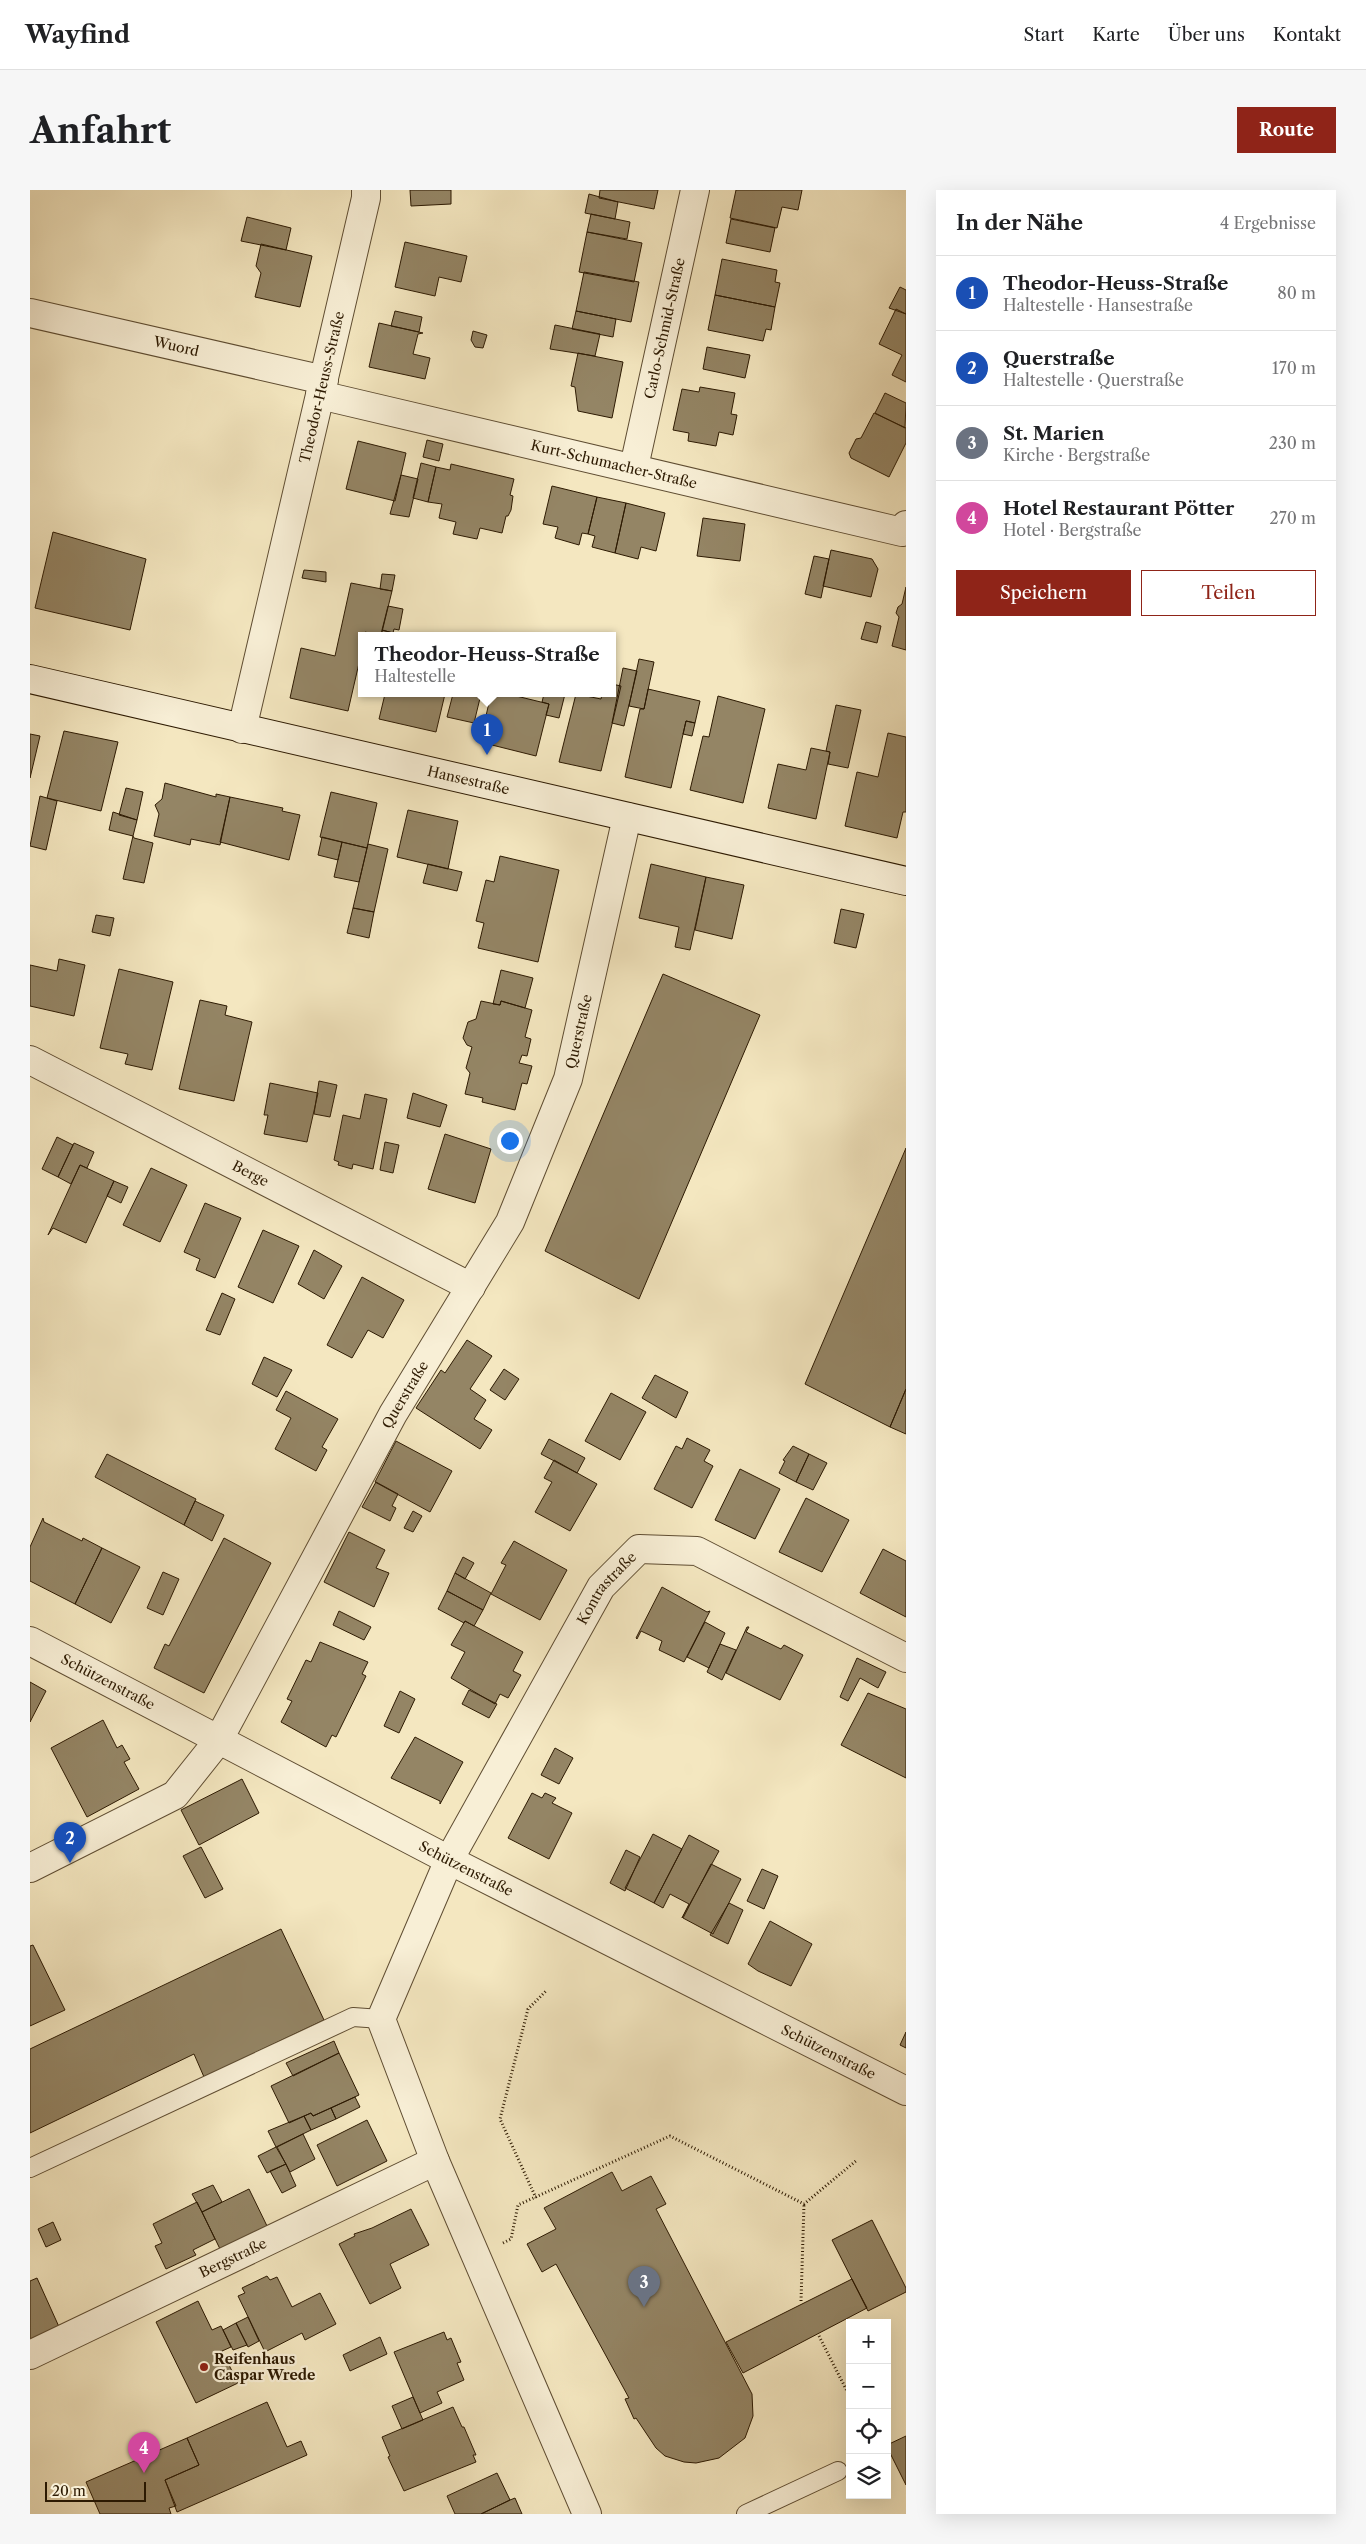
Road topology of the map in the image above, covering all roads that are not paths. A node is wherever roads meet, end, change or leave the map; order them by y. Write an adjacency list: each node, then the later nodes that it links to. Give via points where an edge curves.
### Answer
1 (366, 190): 4 (street, Theodor-Heuss-Straße)
2 (695, 190): 5 (street, Carlo-Schmid-Straße)
3 (30, 313): 4 (street, Wuord)
4 (322, 388): 5 (street, Kurt-Schumacher-Straße); 8 (street, Theodor-Heuss-Straße)
5 (634, 467): 6 (street, Kurt-Schumacher-Straße, via 902,532)
6 (906, 525)
7 (30, 679): 8 (street, Hansestraße)
8 (242, 729): 9 (street, Hansestraße)
9 (627, 817): 10 (street, Hansestraße); 12 (street, Querstraße, via 568,1079 510,1222)
10 (906, 881)
11 (30, 1060): 12 (street, Berge)
12 (471, 1287): 15 (street, Querstraße, via 393,1414)
13 (30, 1641): 15 (street, Schützenstraße)
14 (906, 1658): 16 (street, Kontrastraße, via 697,1551 640,1549 601,1587)
15 (218, 1741): 16 (street, Schützenstraße); 17 (street, Querstraße, via 175,1796)
16 (449, 1860): 18 (street); 19 (street, Schützenstraße)
17 (30, 1868)
18 (381, 2019): 20 (street); 21 (lane, via 353,2017)
19 (906, 2091)
20 (435, 2162): 22 (street, Bergstraße); 24 (street)
21 (30, 2168)
22 (30, 2355)
23 (838, 2470): 25 (lane)
24 (587, 2514)
25 (746, 2514)

